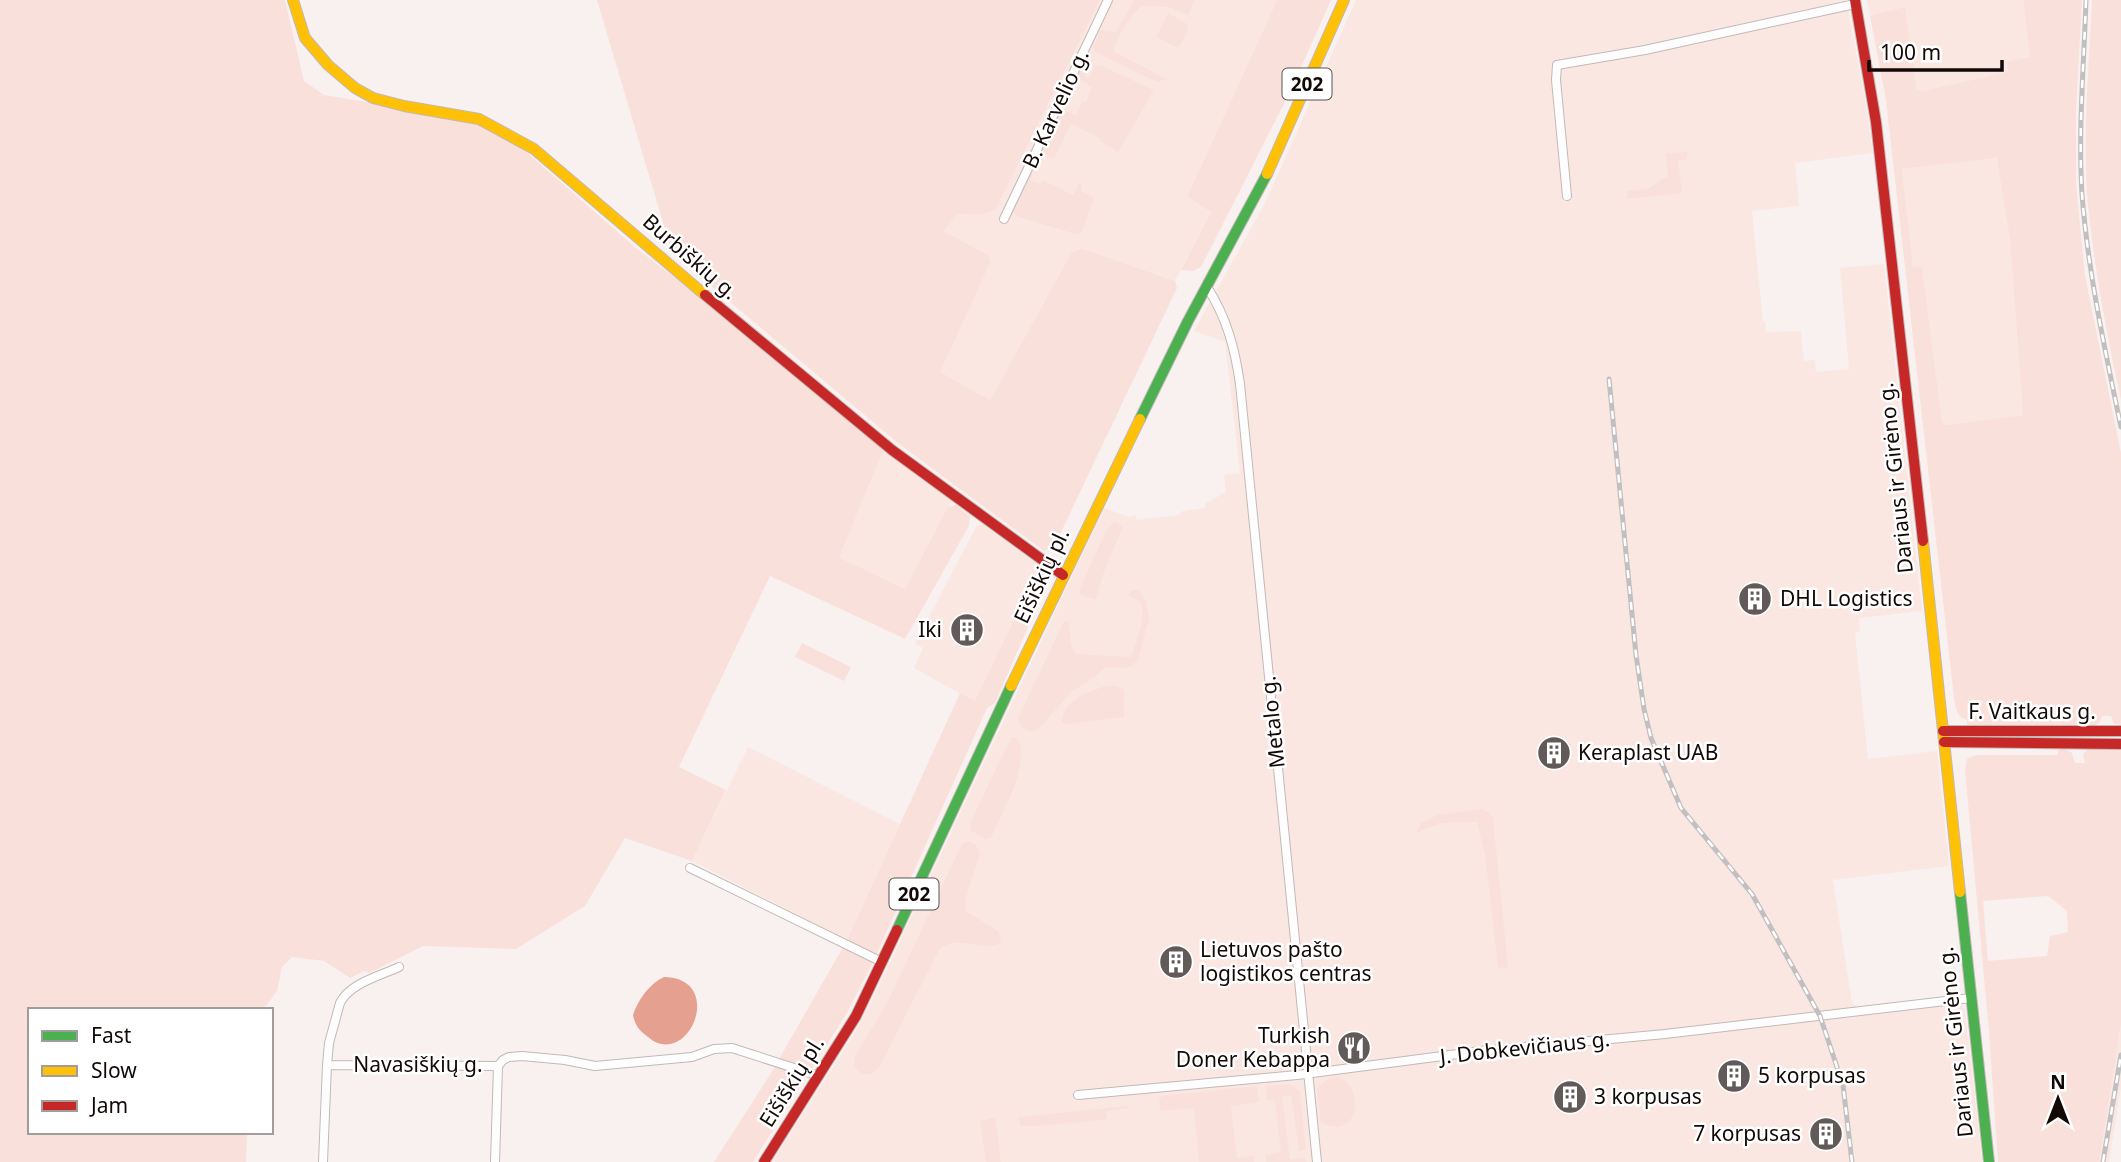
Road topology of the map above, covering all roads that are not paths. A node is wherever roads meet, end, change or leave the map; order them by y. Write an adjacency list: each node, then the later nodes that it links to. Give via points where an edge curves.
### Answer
1 (293, 0): 8 (main road, Burbiškių g., via 305,38 355,88 404,106 479,119 534,149 892,450)
2 (1108, 0): 6 (street, B. Karvelio g.)
3 (1344, 0): 7 (main road, Eišiškių pl. / 202, via 1258,193)
4 (1855, 2): 5 (street, via 1557,65); 10 (main road, Dariaus ir Girėno g., via 1878,135)
5 (1567, 196)
6 (1004, 219)
7 (1207, 287): 8 (main road, Eišiškių pl. / 202); 18 (street, Metalo g., via 1220,306 1232,340 1240,384)
8 (1063, 575): 13 (main road, Eišiškių pl. / 202)
9 (2121, 731): 10 (main road, F. Vaitkaus g.)
10 (1943, 737): 11 (main road, F. Vaitkaus g.); 15 (main road, Dariaus ir Girėno g.)
11 (2121, 744)
12 (690, 868): 13 (street)
13 (882, 962): 19 (main road, Eišiškių pl. / 202)
14 (399, 967): 16 (street, via 354,987 343,997)
15 (1971, 998): 18 (street, J. Dobkevičiaus g.); 25 (main road, Dariaus ir Girėno g.)
16 (327, 1065): 17 (street, Navasiškių g.); 21 (street)
17 (498, 1066): 19 (street, via 509,1057 522,1056 595,1066 659,1061 692,1058 722,1047); 22 (street, Navasiškių g.)
18 (1307, 1073): 20 (street, J. Dobkevičiaus g.); 24 (street, Metalo g.)
19 (819, 1076): 23 (main road, Eišiškių pl. / 202)
20 (1078, 1095)
21 (323, 1162)
22 (495, 1162)
23 (764, 1162)
24 (1317, 1162)
25 (1989, 1162)

